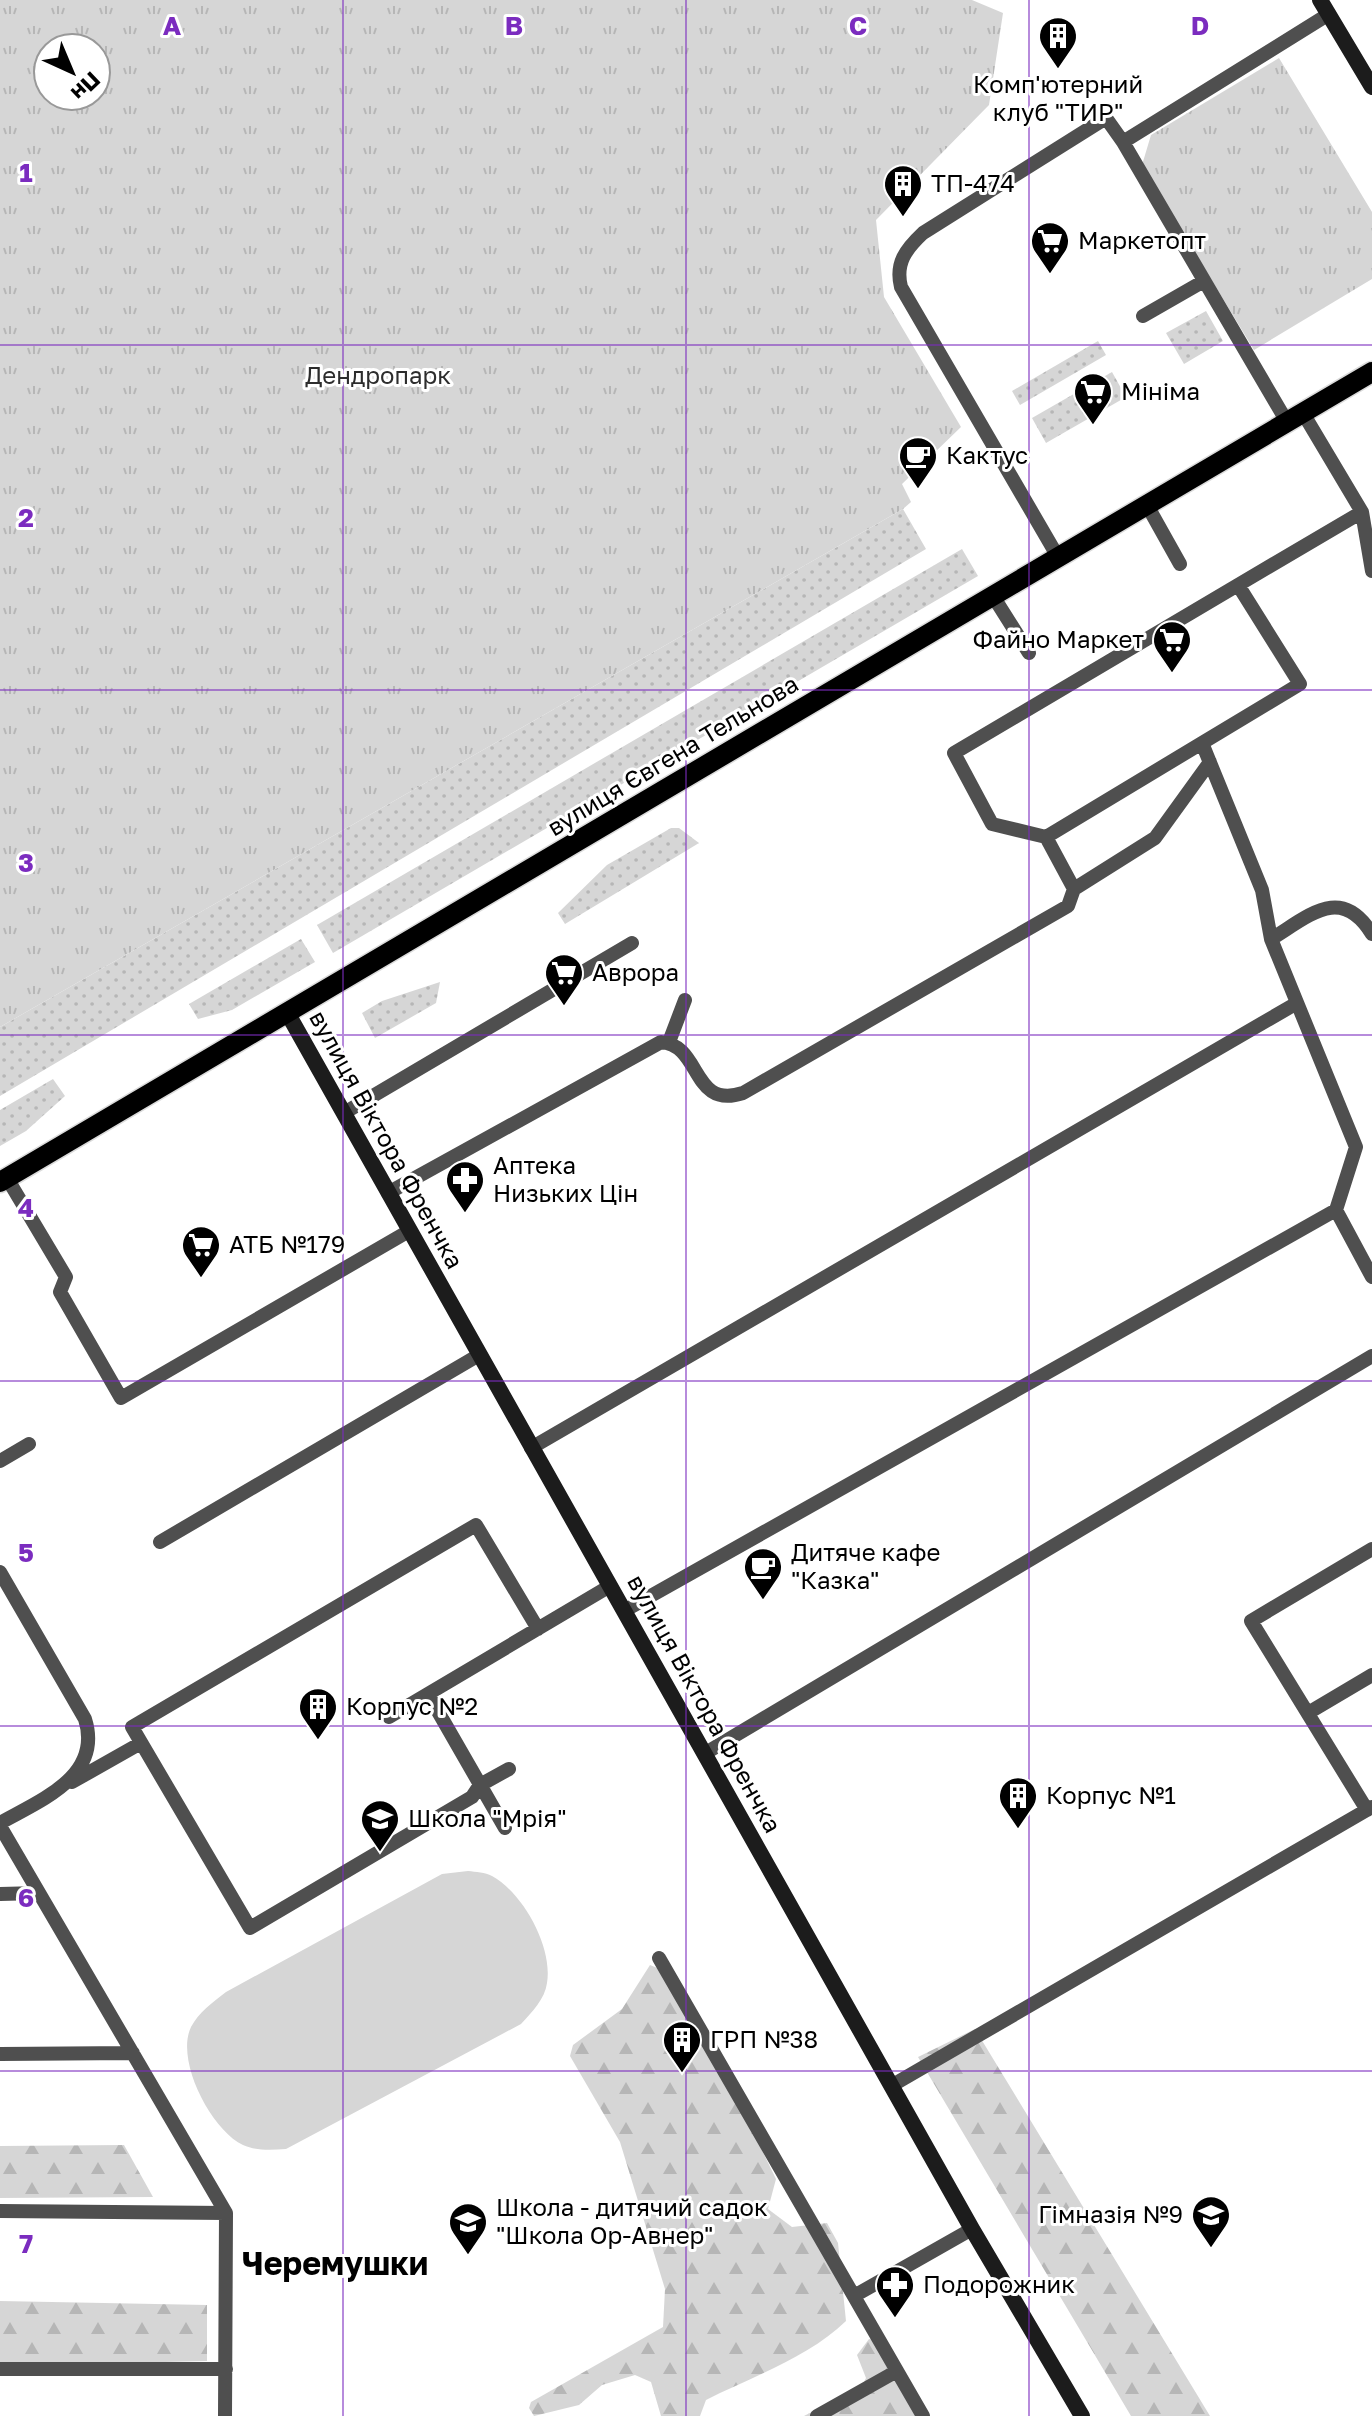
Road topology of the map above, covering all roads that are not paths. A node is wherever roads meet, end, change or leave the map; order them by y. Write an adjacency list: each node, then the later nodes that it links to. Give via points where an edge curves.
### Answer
1 (1325, 7): 2 (street); 3 (lane)
2 (1372, 87)
3 (1123, 142): 4 (lane); 10 (lane, via 1106,118 923,233 909,246 897,274)
4 (1204, 281): 5 (lane); 7 (lane)
5 (1143, 316)
6 (1372, 372): 7 (main road, вулиця Євгена Тельнова)
7 (1295, 417): 8 (main road, вулиця Євгена Тельнова); 9 (lane)
8 (1147, 505): 10 (main road, вулиця Євгена Тельнова); 11 (lane)
9 (1362, 512): 12 (lane); 13 (lane)
10 (1058, 557): 14 (main road, вулиця Євгена Тельнова)
11 (1180, 564)
12 (1372, 571)
13 (1238, 585): 16 (lane, via 1300,684); 18 (lane, via 954,753 992,824)
14 (993, 596): 15 (lane); 25 (main road, вулиця Євгена Тельнова)
15 (1029, 653)
16 (1202, 743): 17 (lane); 18 (lane)
17 (1210, 762): 19 (lane, via 1155,838); 21 (lane, via 1262,890)
18 (1046, 837): 19 (lane)
19 (1074, 889): 26 (lane, via 1068,906 743,1093 720,1096 709,1091 683,1052)
20 (1372, 934): 21 (lane, via 1348,908 1334,906)
21 (1271, 939): 24 (lane)
22 (632, 943): 27 (lane)
23 (685, 1000): 26 (lane)
24 (1297, 1003): 30 (lane, via 1356,1147); 36 (lane)
25 (288, 1014): 27 (street, вулиця Віктора Френчка); 28 (main road, вулиця Євгена Тельнова)
26 (669, 1042): 29 (lane, via 650,1045)
27 (344, 1113): 29 (street, вулиця Віктора Френчка)
28 (4, 1180): 31 (lane, via 66,1277 60,1292 121,1398)
29 (388, 1193): 31 (street, вулиця Віктора Френчка)
30 (1336, 1210): 32 (lane); 42 (lane)
31 (409, 1231): 33 (street, вулиця Віктора Френчка)
32 (1372, 1277)
33 (479, 1355): 36 (street, вулиця Віктора Френчка); 38 (lane)
34 (1372, 1356): 49 (lane)
35 (29, 1444): 37 (lane)
36 (531, 1448): 41 (street, вулиця Віктора Френчка)
37 (0, 1461)
38 (160, 1542)
39 (1372, 1549): 46 (lane, via 1251,1621)
40 (0, 1572): 52 (lane, via 89,1731 83,1763)
41 (610, 1586): 42 (street, вулиця Віктора Френчка); 43 (lane)
42 (624, 1611): 49 (street, вулиця Віктора Френчка)
43 (538, 1629): 45 (lane); 48 (lane, via 476,1525 132,1727)
44 (1372, 1675): 46 (lane)
45 (428, 1694): 47 (lane); 51 (lane)
46 (1308, 1713): 53 (lane)
47 (389, 1717)
48 (141, 1743): 51 (lane, via 250,1928 472,1797); 52 (lane)
49 (704, 1754): 61 (street, вулиця Віктора Френчка)
50 (509, 1769): 51 (lane)
51 (480, 1785): 55 (lane)
52 (65, 1787): 54 (lane)
53 (1370, 1809): 61 (lane)
54 (0, 1825): 56 (lane)
55 (505, 1828)
56 (39, 1893): 57 (lane); 59 (lane)
57 (0, 1894)
58 (659, 1958): 65 (lane)
59 (133, 2053): 60 (lane); 63 (lane)
60 (0, 2054)
61 (891, 2086): 64 (street, вулиця Віктора Френчка)
62 (0, 2211): 63 (lane)
63 (226, 2213): 67 (lane)
64 (972, 2229): 65 (lane); 72 (street, вулиця Віктора Френчка)
65 (854, 2296): 68 (lane)
66 (0, 2369): 67 (lane)
67 (226, 2369): 69 (lane)
68 (897, 2371): 70 (lane); 71 (lane)
69 (225, 2416)
70 (817, 2416)
71 (923, 2416)
72 (1082, 2416)

